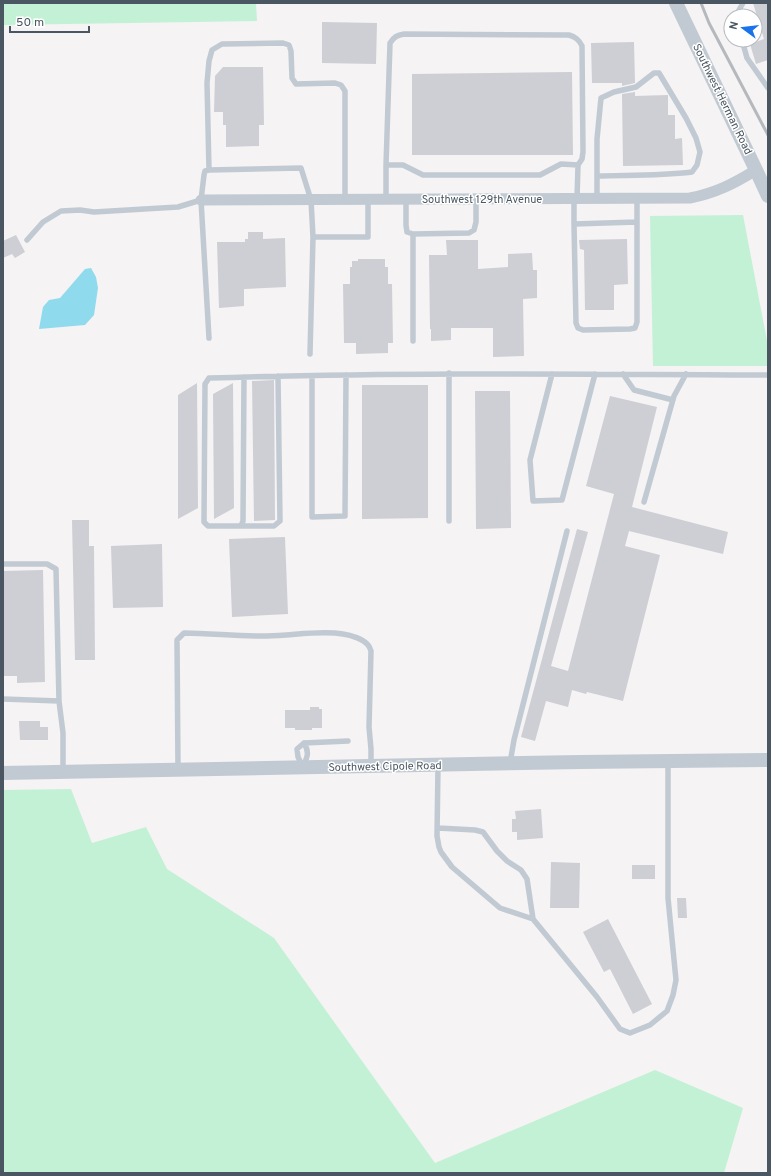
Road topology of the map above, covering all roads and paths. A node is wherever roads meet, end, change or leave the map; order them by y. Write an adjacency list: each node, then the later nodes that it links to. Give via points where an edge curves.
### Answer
1 (676, 3): 7 (street, Southwest Herman Road)
2 (744, 48): 3 (lane, via 747,58)
3 (768, 88)
4 (578, 164): 5 (lane, via 561,164 540,175 423,174 403,165); 5 (lane, via 583,152 582,46 574,36 404,34 398,35 390,43); 13 (lane)
5 (386, 165): 18 (lane)
6 (209, 170): 14 (lane, via 205,171); 15 (lane, via 301,168); 16 (lane, via 207,83 212,50 222,44 283,43 288,45 291,51 292,78 296,84 335,83 341,85 345,91)
7 (756, 170): 9 (street, Southwest Herman Road); 11 (street, Southwest 129th Avenue, via 707,195 690,198)
8 (597, 176): 8 (lane, via 601,98 636,87 654,73 660,73 696,138 700,152 697,165 692,172 676,174); 10 (lane)
9 (768, 196)
10 (597, 198): 11 (street, Southwest 129th Avenue); 13 (street, Southwest 129th Avenue)
11 (637, 198): 20 (lane)
12 (476, 199): 13 (street, Southwest 129th Avenue); 19 (street, Southwest 129th Avenue); 22 (lane, via 476,222 474,230 469,233)
13 (575, 199): 21 (lane)
14 (201, 200): 15 (street, Southwest 129th Avenue); 24 (lane, via 178,207 94,212 61,210 43,222); 25 (lane)
15 (311, 200): 16 (street, Southwest 129th Avenue); 23 (lane)
16 (345, 200): 17 (street, Southwest 129th Avenue)
17 (368, 200): 18 (street, Southwest 129th Avenue); 23 (lane, via 368,237)
18 (386, 200): 19 (street, Southwest 129th Avenue)
19 (406, 200): 22 (lane, via 407,232)
20 (637, 222): 21 (lane); 21 (lane, via 637,322 635,328 622,329 578,328)
21 (574, 224)
22 (413, 234): 26 (lane)
23 (313, 237): 27 (lane)
24 (27, 240)
25 (210, 338)
26 (413, 341)
27 (310, 354)
28 (449, 373): 29 (lane); 33 (lane); 40 (lane)
29 (552, 374): 30 (lane); 30 (lane, via 530,460 533,501 562,500)
30 (595, 374): 31 (lane)
31 (623, 374): 32 (lane); 38 (lane, via 634,390)
32 (686, 374): 34 (lane); 38 (lane)
33 (346, 375): 36 (lane); 36 (lane, via 345,516 312,517)
34 (768, 375)
35 (278, 376): 36 (lane); 37 (lane); 41 (lane, via 280,521 274,526)
36 (312, 376)
37 (244, 377): 41 (lane); 41 (lane, via 208,378 205,384 204,522 208,526)
38 (673, 400): 39 (lane)
39 (644, 502)
40 (449, 522)
41 (241, 526)
42 (567, 531): 50 (lane)
43 (3, 564): 45 (lane, via 47,564 56,569)
44 (3, 699): 45 (lane)
45 (59, 701): 55 (lane, via 63,733)
46 (348, 741): 47 (lane)
47 (304, 743): 53 (lane, via 307,757); 53 (lane, via 298,749 298,757)
48 (768, 760): 49 (street, Southwest Cipole Road)
49 (668, 761): 50 (street, Southwest Cipole Road); 58 (lane, via 668,898 676,980 666,1011 650,1025 630,1033 620,1029)
50 (510, 763): 51 (street, Southwest Cipole Road)
51 (438, 765): 52 (street, Southwest Cipole Road); 57 (lane)
52 (371, 766): 53 (street, Southwest Cipole Road); 54 (lane, via 371,651 359,638 323,632 266,636 184,633 177,640)
53 (303, 767): 54 (street, Southwest Cipole Road)
54 (178, 769): 55 (street, Southwest Cipole Road)
55 (63, 772): 56 (street, Southwest Cipole Road)
56 (3, 773)
57 (438, 828): 58 (lane, via 439,847 443,857 452,867 500,908); 58 (lane, via 483,832 497,851 521,870 527,879)
58 (533, 919)

